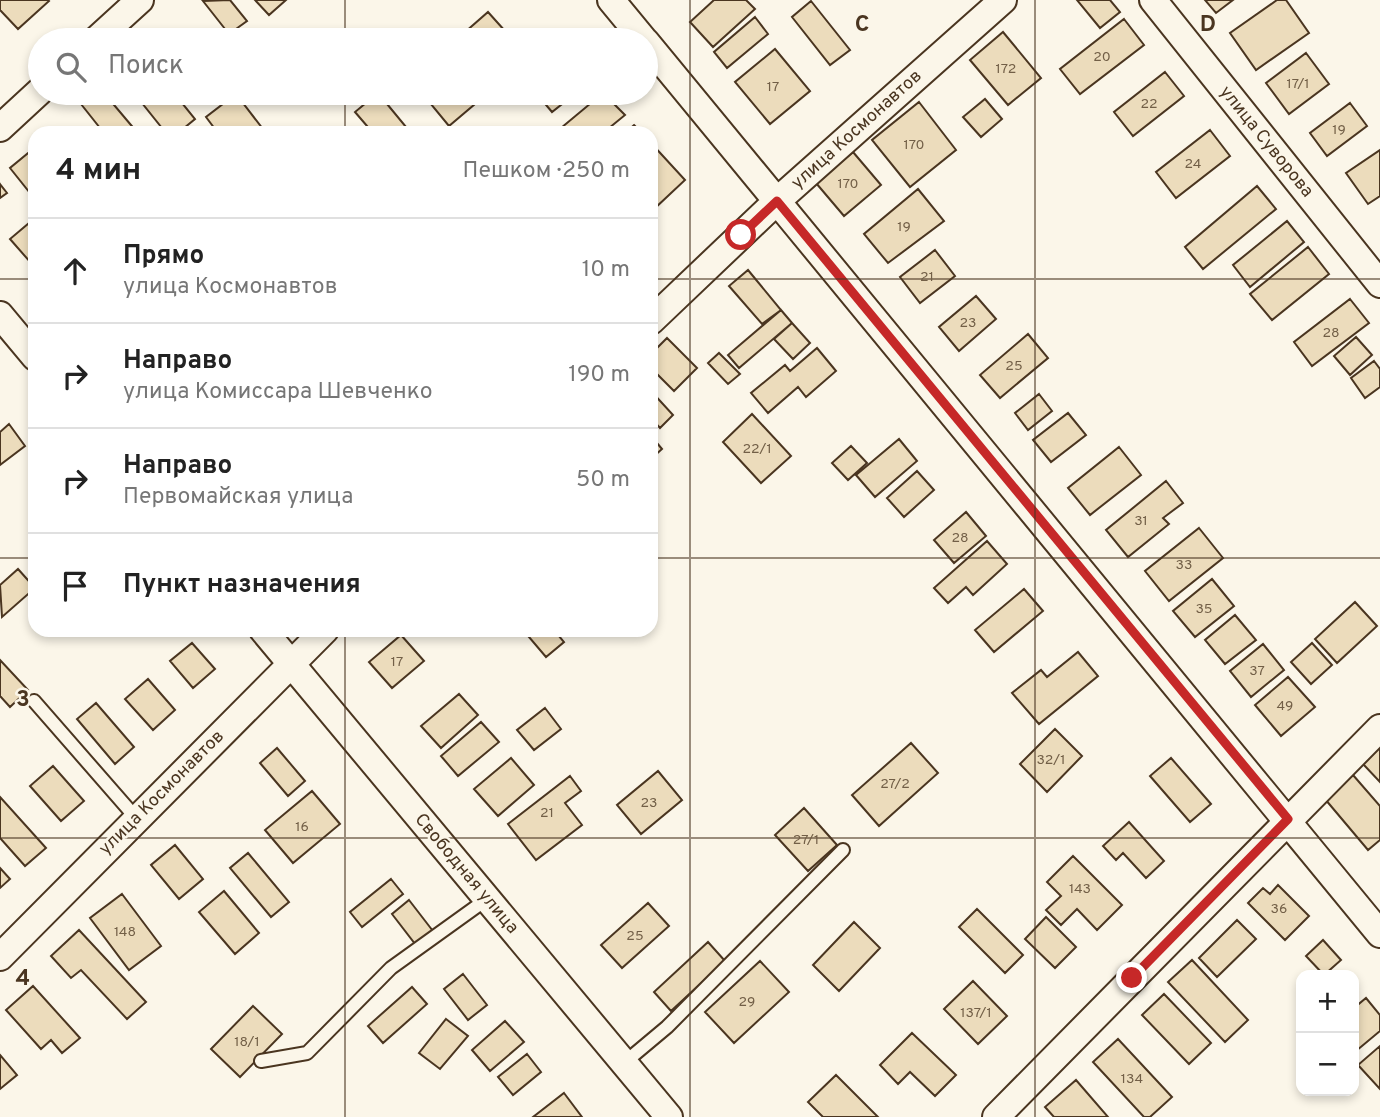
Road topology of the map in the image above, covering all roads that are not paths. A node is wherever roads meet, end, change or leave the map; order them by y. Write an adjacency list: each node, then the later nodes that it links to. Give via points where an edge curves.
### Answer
1 (140, 0): 5 (street)
2 (611, 0): 6 (street)
3 (1003, 0): 10 (street, улица Космонавтов)
4 (1153, 0): 11 (street, улица Суворова)
5 (109, 28)
6 (634, 28)
7 (658, 57): 10 (street)
8 (28, 102): 9 (street)
9 (0, 128)
10 (777, 201): 12 (street, улица Космонавтов); 21 (street)
11 (1380, 284)
12 (658, 314)
13 (0, 315): 14 (street)
14 (28, 349)
15 (269, 637): 17 (street, Свободная улица)
16 (318, 637): 17 (street, улица Космонавтов)
17 (290, 663): 20 (street, улица Космонавтов); 23 (street, Свободная улица)
18 (34, 701): 20 (lane)
19 (1380, 729): 21 (street)
20 (137, 819): 25 (street, улица Космонавтов)
21 (1288, 819): 24 (street); 29 (street)
22 (843, 850): 27 (lane, via 667,1027)
23 (487, 899): 26 (lane, via 391,968 307,1053); 27 (street, Свободная улица)
24 (1380, 934)
25 (0, 957)
26 (261, 1061)
27 (624, 1063): 28 (street, Свободная улица)
28 (669, 1117)
29 (996, 1117)

